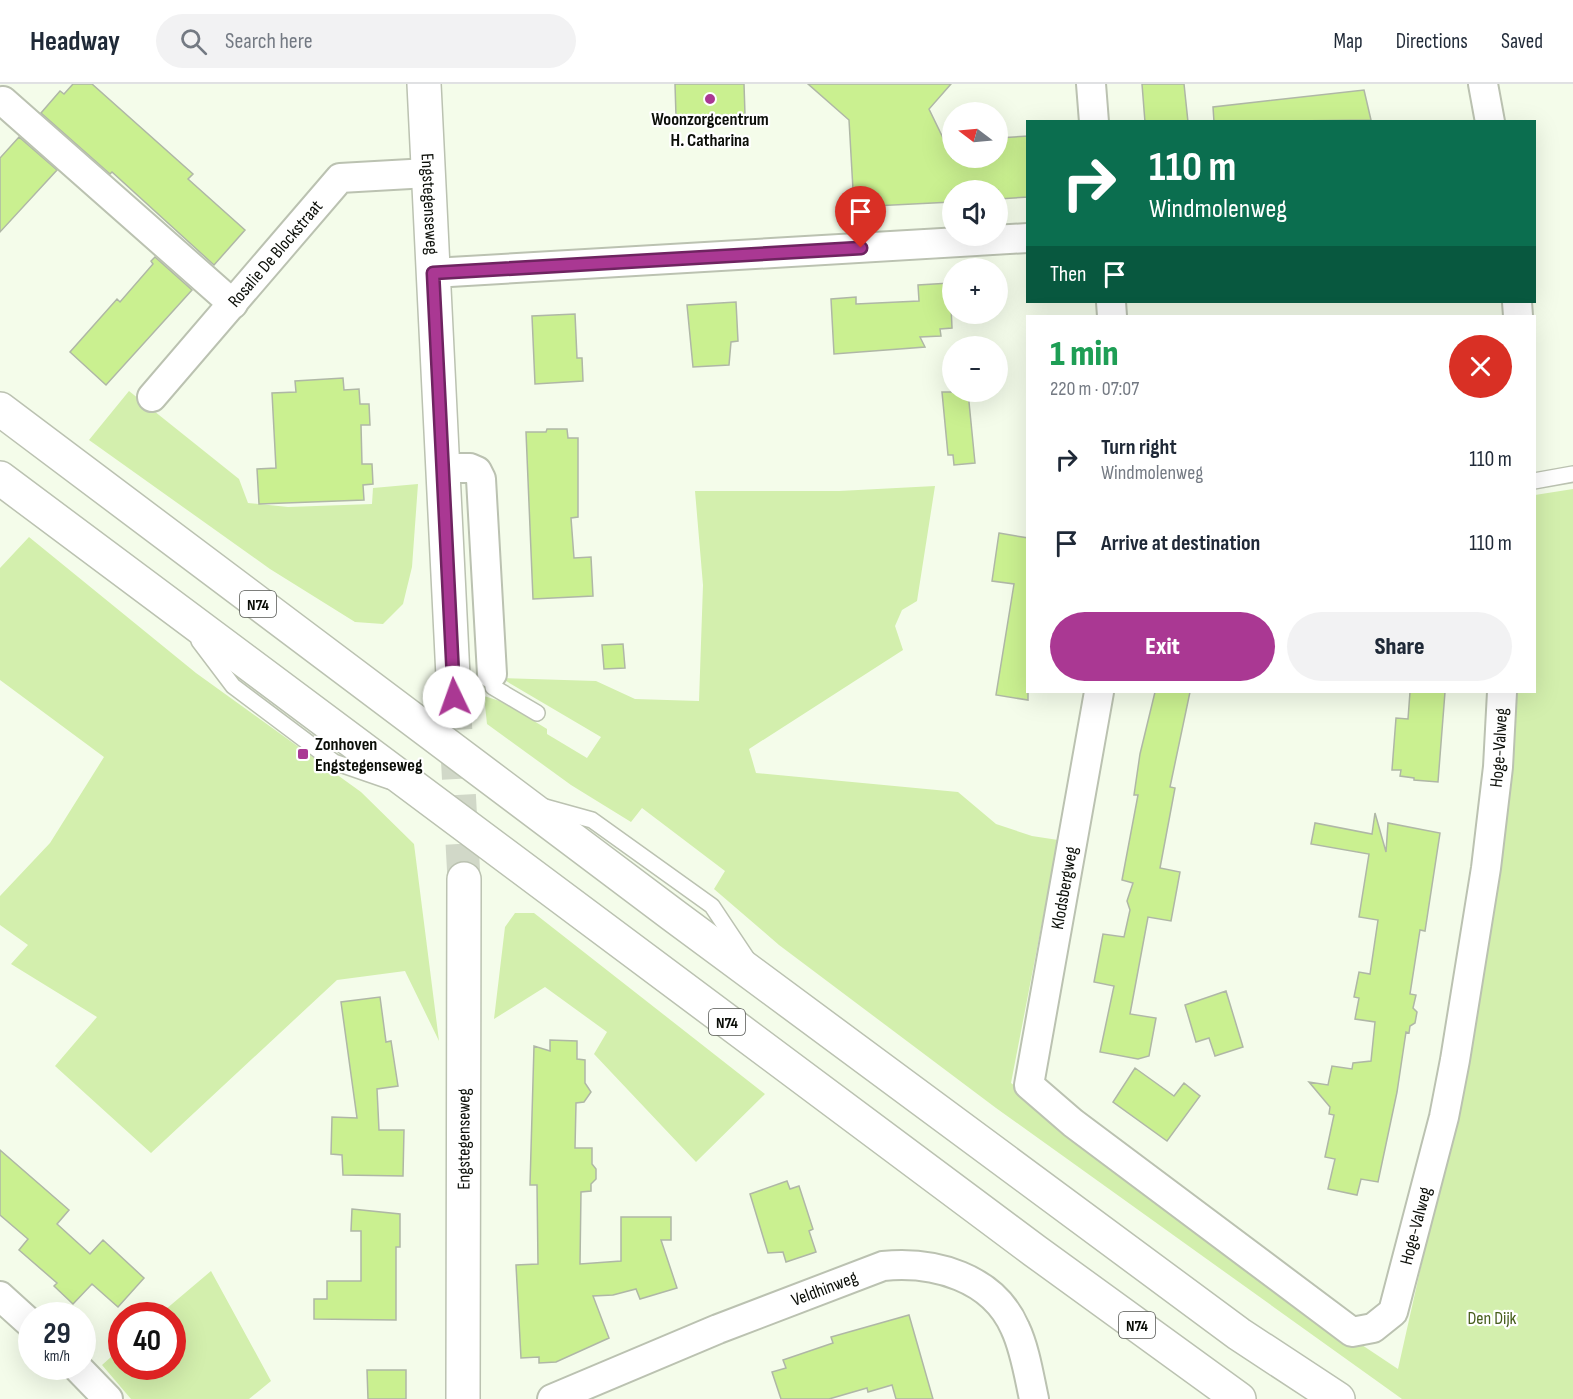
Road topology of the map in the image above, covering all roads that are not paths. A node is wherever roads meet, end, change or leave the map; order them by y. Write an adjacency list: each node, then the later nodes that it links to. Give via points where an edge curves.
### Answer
1 (424, 84): 7 (main road, Engstegenseweg)
2 (1090, 84): 5 (street)
3 (1483, 84): 6 (street)
4 (3, 101): 10 (street)
5 (1094, 120)
6 (1490, 120)
7 (428, 173): 9 (main road, Engstegenseweg); 10 (street, Rosalie De Blockstraat, via 340,178)
8 (1026, 238): 9 (street)
9 (433, 273): 13 (main road, Engstegenseweg)
10 (233, 304): 11 (street, Rosalie De Blockstraat)
11 (152, 397)
12 (0, 410): 32 (main road, N74, via 1239,1334)
13 (443, 468): 17 (street, via 477,471 484,490); 20 (main road, Engstegenseweg)
14 (1573, 474): 16 (lane)
15 (0, 478): 31 (main road, N74)
16 (1536, 481)
17 (492, 674): 21 (lane, via 493,687)
18 (1099, 693): 23 (street, Klodsbergweg)
19 (1502, 693): 23 (street, Hoge-Valweg, via 1486,868 1453,1071 1393,1312 1373,1328 1352,1332 1073,1123)
20 (454, 697)
21 (537, 713)
22 (464, 879): 28 (main road, Engstegenseweg)
23 (1029, 1085)
24 (0, 1296): 25 (street)
25 (18, 1312)
26 (90, 1380): 27 (street)
27 (108, 1399)
28 (463, 1399)
29 (552, 1399): 30 (street, Veldhinweg, via 883,1266 906,1264 972,1280 998,1300 1016,1328)
30 (1034, 1399)
31 (1239, 1399)
32 (1338, 1399)

